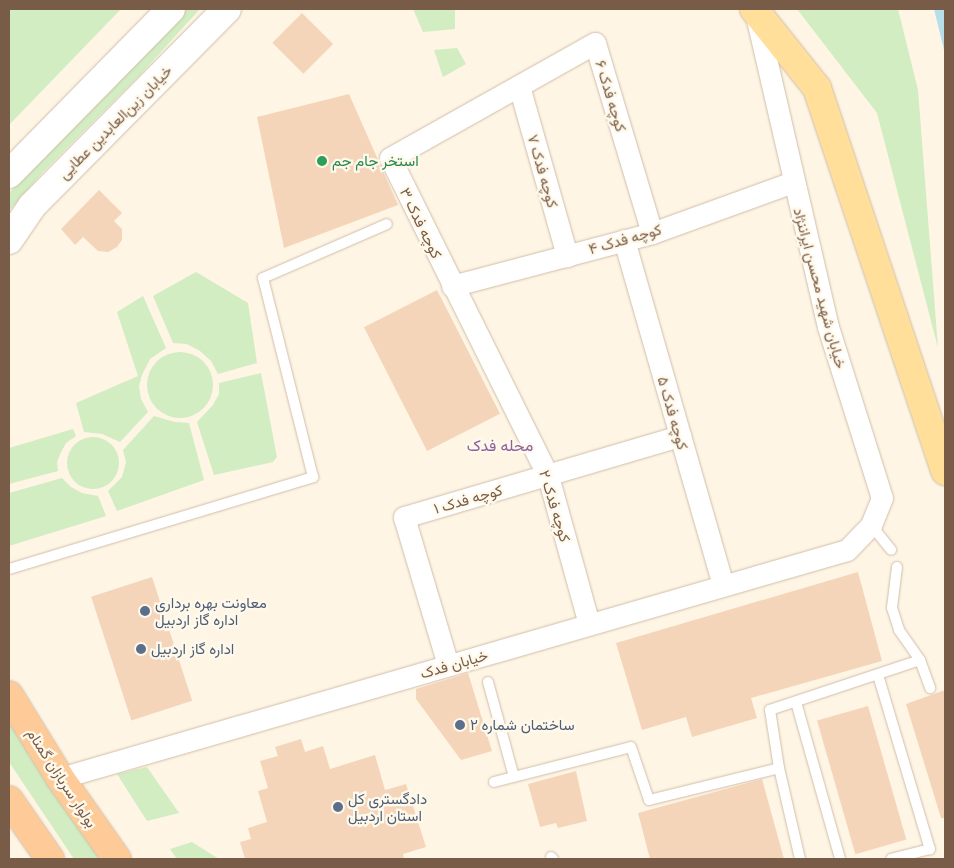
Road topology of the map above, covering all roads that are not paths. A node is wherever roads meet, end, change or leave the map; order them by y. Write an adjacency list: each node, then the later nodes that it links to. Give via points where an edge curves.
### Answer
1 (171, 9): 5 (main road)
2 (227, 9): 9 (main road, خیابان زین‌العابدین عطایی, via 32,206)
3 (754, 10): 6 (street, خیابان شهید محسن ایراننژاد); 14 (main road, خیابان شهید محسن ایراننژاد, via 817,88)
4 (518, 86): 8 (street, کوچه فدک ۶, via 595,43); 11 (street, کوچه فدک ۷); 12 (street, کوچه فدک ۳, via 390,158)
5 (9, 174)
6 (793, 182): 8 (street, کوچه فدک ۴); 16 (street, خیابان شهید محسن ایراننژاد, via 828,327 882,498)
7 (386, 224): 20 (lane, via 263,278 313,478)
8 (652, 233): 10 (street, کوچه فدک ۴)
9 (9, 240)
10 (624, 240): 11 (street, کوچه فدک ۴); 13 (street, کوچه فدک ۵)
11 (567, 256): 12 (street, کوچه فدک ۴)
12 (452, 286): 15 (street, کوچه فدک ۲)
13 (680, 436): 15 (street, کوچه فدک ۱); 21 (street, کوچه فدک ۵)
14 (945, 471)
15 (548, 476): 22 (street, کوچه فدک ۲); 24 (street, کوچه فدک ۱, via 404,517)
16 (871, 525): 17 (street, خیابان شهید محسن ایراننژاد); 18 (lane)
17 (847, 550): 21 (street, خیابان فدک)
18 (892, 550)
19 (897, 567): 23 (lane, via 892,608 899,630)
20 (9, 569)
21 (723, 585): 22 (street, خیابان فدک)
22 (589, 624): 24 (street, خیابان فدک)
23 (920, 660): 25 (lane); 27 (lane)
24 (448, 665): 32 (street, خیابان فدک)
25 (878, 674): 29 (lane); 39 (lane, via 930,849)
26 (488, 682): 31 (lane)
27 (930, 688)
28 (9, 696): 32 (highway, بولوار سربازان گمنام)
29 (796, 702): 30 (lane, via 770,710); 38 (lane)
30 (779, 768): 31 (lane, via 649,800 631,747); 37 (lane)
31 (514, 777): 33 (lane)
32 (60, 778): 36 (highway, بولوار سربازان گمنام)
33 (494, 782)
34 (9, 800): 35 (highway)
35 (50, 859)
36 (117, 859)
37 (800, 859)
38 (840, 859)
39 (891, 859)

